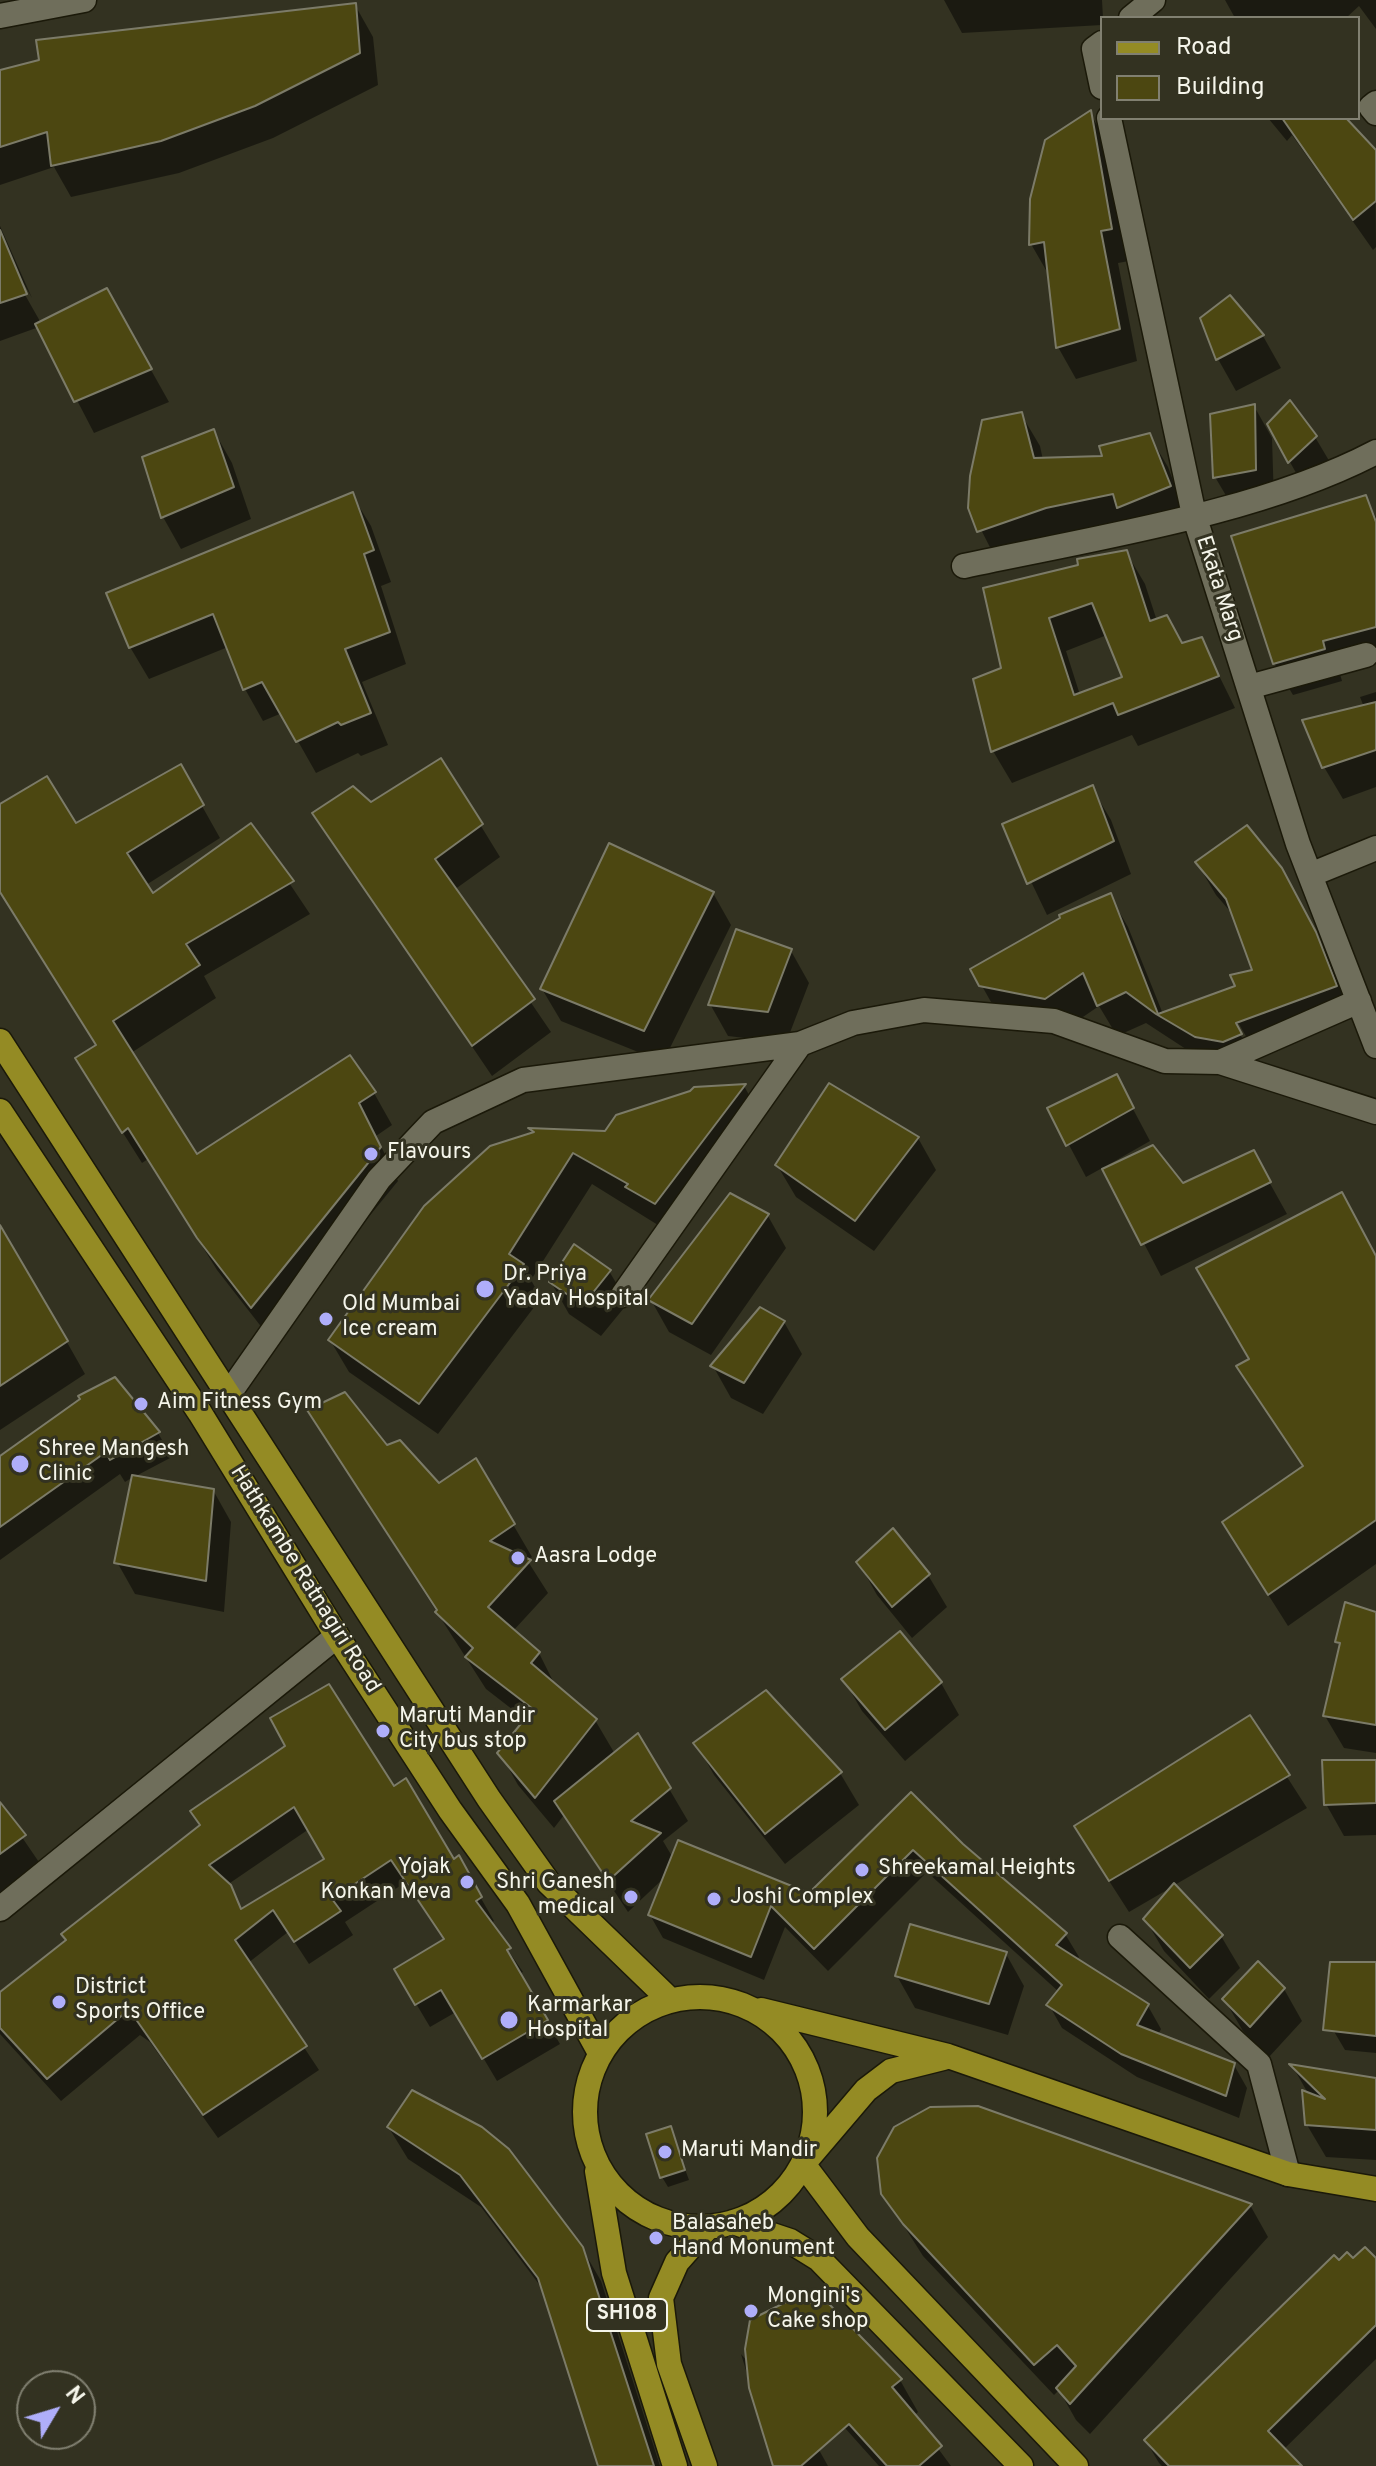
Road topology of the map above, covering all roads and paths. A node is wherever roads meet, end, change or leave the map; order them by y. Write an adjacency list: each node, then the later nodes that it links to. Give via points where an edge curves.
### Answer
1 (84, 0): 3 (street)
2 (1153, 0): 4 (street)
3 (0, 16)
4 (1133, 16)
5 (1100, 44): 6 (street, via 1094,49)
6 (1100, 78)
7 (1376, 103): 8 (street, via 1371,107)
8 (1376, 113)
9 (1109, 120): 11 (street, Ekata Marg)
10 (1376, 452): 11 (street, via 1337,472)
11 (1194, 515): 12 (street); 14 (street, Ekata Marg)
12 (964, 566)
13 (1366, 655): 14 (street)
14 (1249, 687): 16 (street, Ekata Marg)
15 (1376, 848): 16 (street)
16 (1310, 875): 17 (street, Ekata Marg)
17 (1359, 1001): 20 (street, Ekata Marg); 21 (street)
18 (0, 1041): 25 (main road)
19 (800, 1044): 21 (street, via 853,1023 924,1010 1054,1021 1165,1061); 24 (street); 25 (street, via 523,1080 433,1122 379,1179)
20 (1376, 1046)
21 (1220, 1062): 23 (street)
22 (0, 1111): 26 (main road, Hathkambe Ratnagiri Road, via 200,1413)
23 (1376, 1112)
24 (623, 1295)
25 (228, 1395): 29 (main road, via 548,1882)
26 (337, 1636): 27 (street); 31 (main road, Hathkambe Ratnagiri Road, via 518,1904)
27 (0, 1909)
28 (1120, 1937): 35 (street, via 1259,2064)
29 (669, 1999): 30 (main road, via 720,1998); 31 (main road, via 629,2021)
30 (748, 2007): 32 (main road); 34 (main road, via 778,2028 801,2057 813,2092 814,2129)
31 (600, 2053): 33 (main road, via 585,2103)
32 (948, 2056): 34 (main road, via 891,2071 866,2090); 35 (main road)
33 (596, 2160): 38 (main road, via 615,2189 642,2211 674,2224); 39 (main road, SH108, via 614,2273)
34 (803, 2164): 37 (main road, via 762,2211); 42 (main road, via 858,2237)
35 (1288, 2174): 36 (main road)
36 (1376, 2189)
37 (733, 2222): 38 (main road); 41 (main road, via 790,2241 819,2259)
38 (708, 2227): 40 (main road, via 677,2262 661,2298 669,2364)
39 (675, 2466)
40 (705, 2466)
41 (1021, 2466)
42 (1076, 2466)

